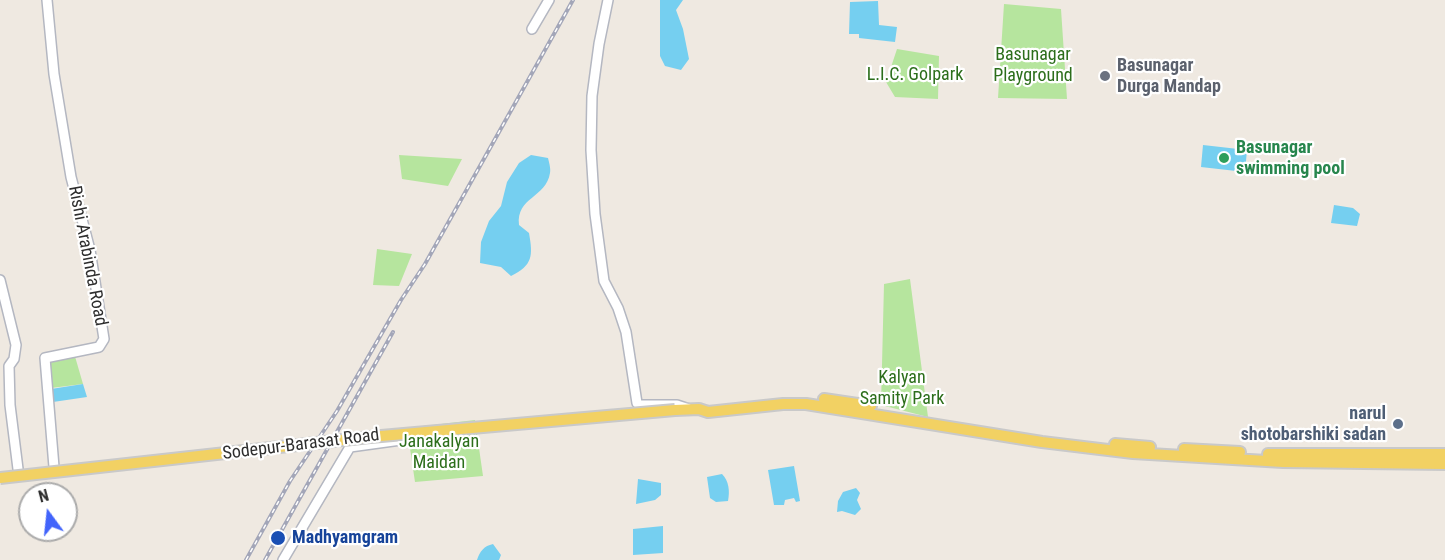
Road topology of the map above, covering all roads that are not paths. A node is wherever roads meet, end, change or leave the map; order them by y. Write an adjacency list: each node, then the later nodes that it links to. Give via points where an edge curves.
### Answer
1 (47, 0): 9 (street, Rishi Arabinda Road, via 54,74 71,177 90,250 104,339 99,347 45,358)
2 (549, 0): 4 (street)
3 (608, 0): 6 (street, via 592,96 591,150 601,270 626,332 637,403)
4 (532, 29)
5 (0, 280): 10 (street, via 16,345 9,366)
6 (695, 409): 7 (main road, via 774,399 826,399 1029,433 1144,446 1274,455); 8 (main road, via 708,412 806,404 1133,453 1283,462); 11 (main road, Sodepur-Barasat Road, bridge, via 370,437); 12 (street, via 350,447)
7 (1445, 454)
8 (1445, 464)
9 (54, 467)
10 (18, 469)
11 (0, 478)
12 (284, 560)

